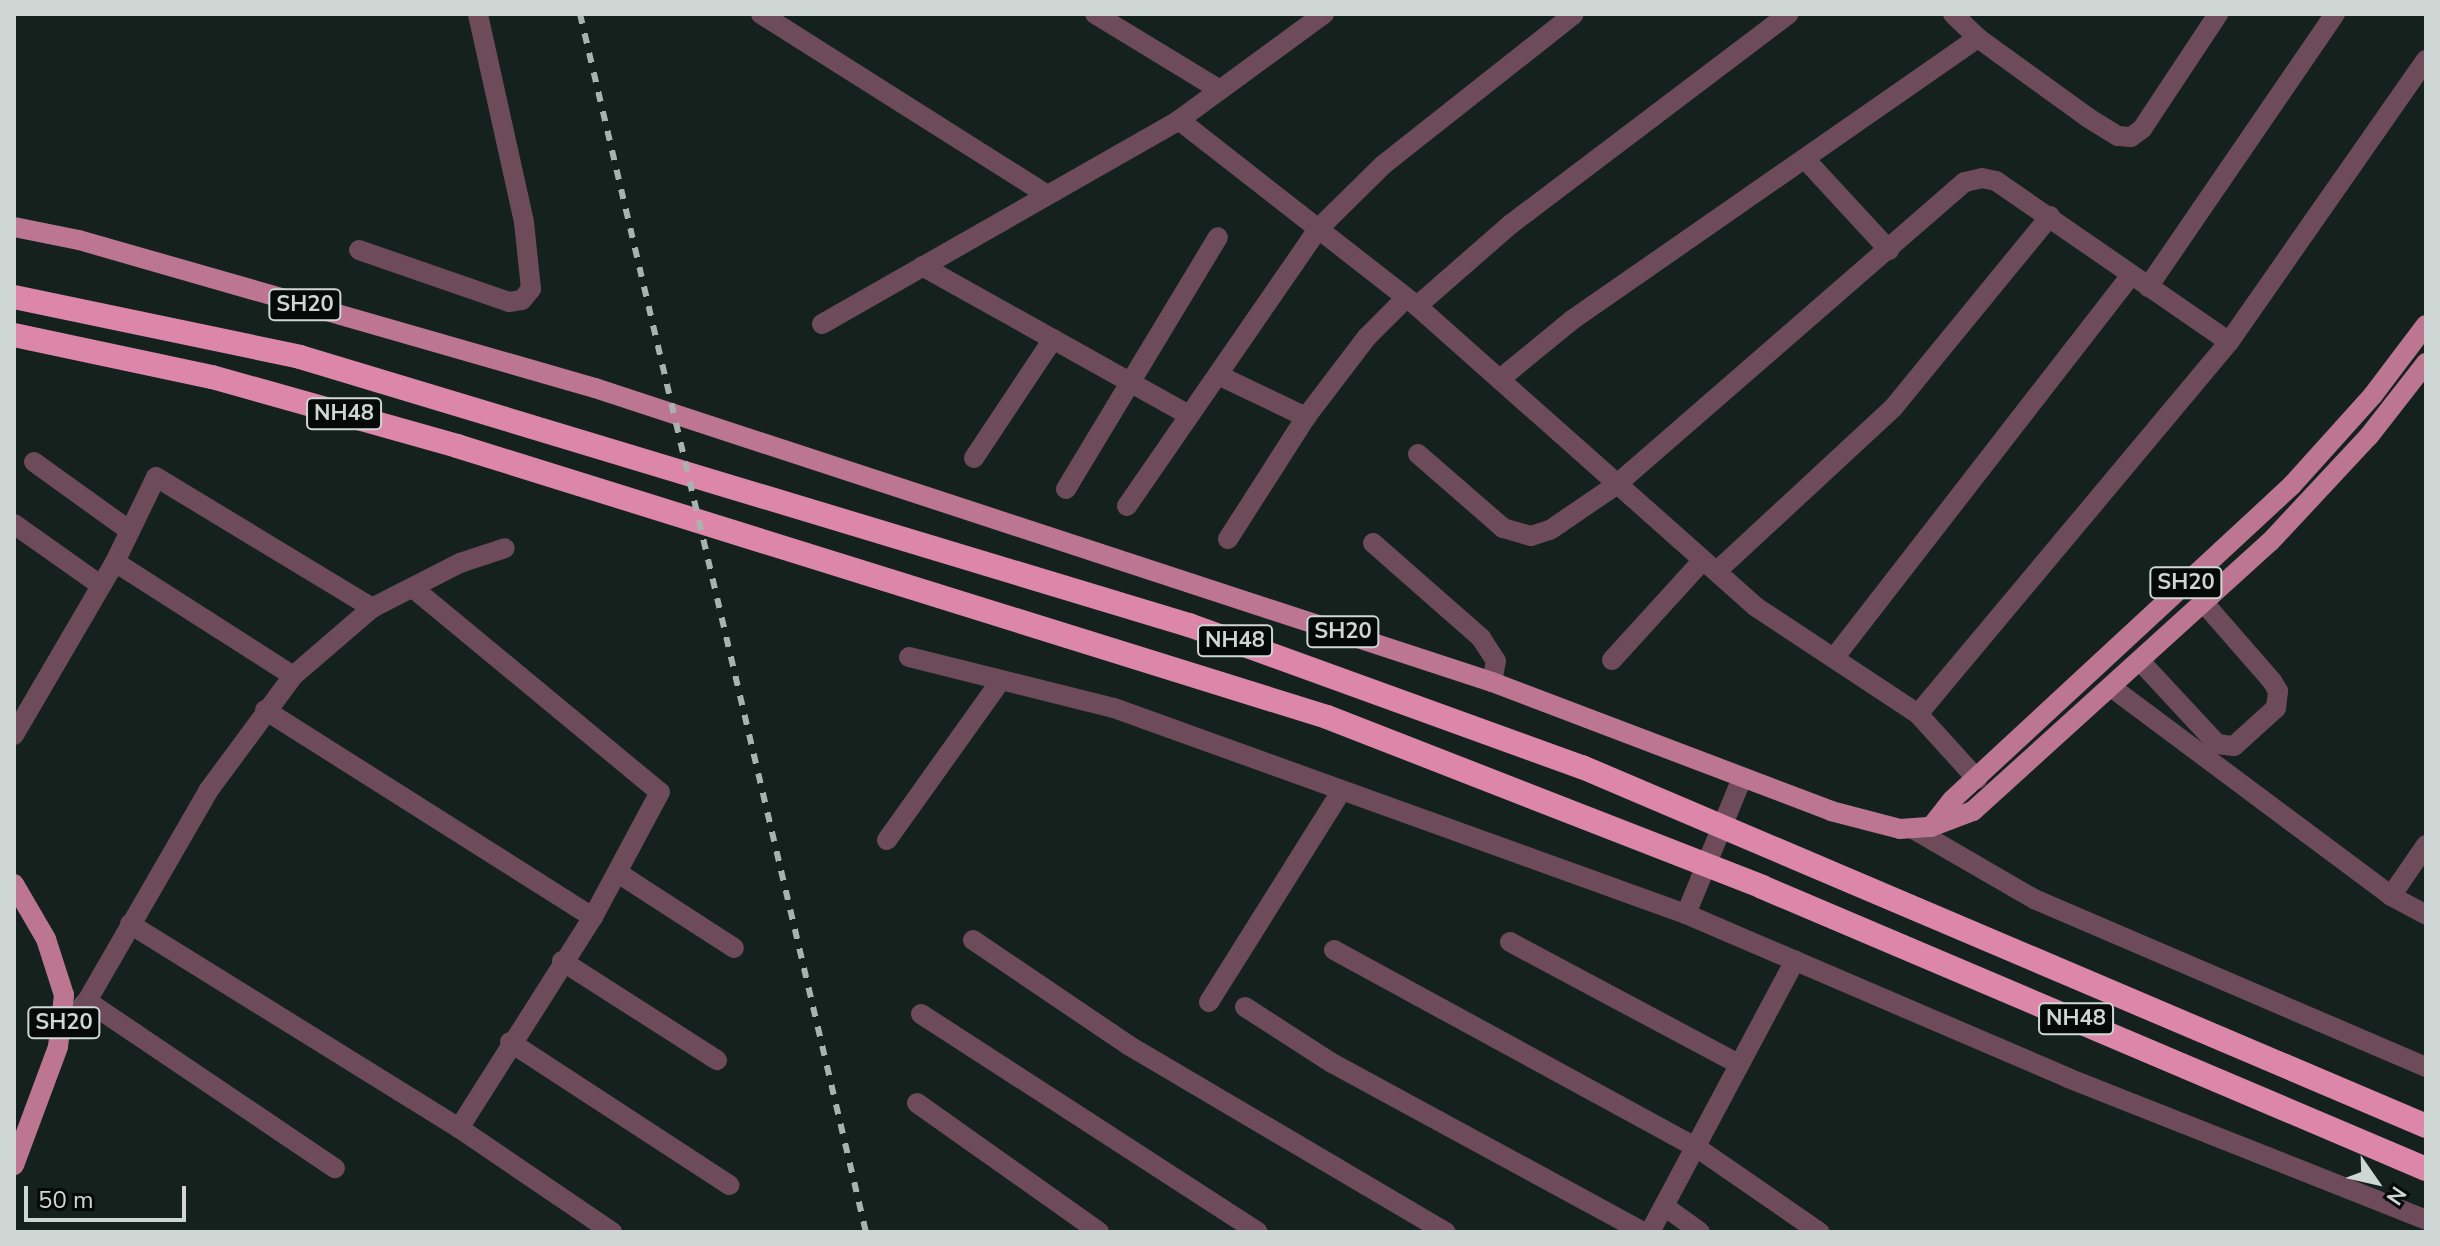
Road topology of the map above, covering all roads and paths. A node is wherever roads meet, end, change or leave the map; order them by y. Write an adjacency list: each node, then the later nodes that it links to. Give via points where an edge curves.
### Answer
1 (478, 14): 20 (street, via 524,222 531,289 522,300 509,302)
2 (761, 14): 15 (street)
3 (1095, 14): 12 (street)
4 (1324, 14): 12 (street)
5 (1574, 14): 18 (street, via 1383,165)
6 (1789, 14): 25 (street)
7 (1953, 14): 10 (street)
8 (2218, 14): 10 (street, via 2142,129 2131,137 2097,124)
9 (2335, 14): 23 (street)
10 (1978, 38): 14 (street)
11 (2426, 60): 30 (street)
12 (1220, 90): 13 (street)
13 (1179, 120): 15 (street); 18 (street)
14 (1805, 159): 21 (street); 33 (street, via 1572,320)
15 (1047, 195): 22 (street)
16 (2050, 216): 21 (street, via 1996,181 1982,178 1965,182); 23 (street); 49 (street, via 1893,408)
17 (14, 227): 60 (main road, SH20, via 79,240 595,388)
18 (1319, 228): 25 (street); 32 (street)
19 (1218, 237): 34 (street)
20 (359, 250)
21 (1889, 250): 40 (street)
22 (922, 266): 26 (street); 29 (street)
23 (2139, 281): 30 (street); 55 (street)
24 (14, 297): 94 (highway, NH48, via 300,357 1189,625 1582,767)
25 (1412, 302): 33 (street); 36 (street, via 1367,337)
26 (822, 324)
27 (2426, 325): 66 (main road, SH20, via 2373,395 2292,485)
28 (14, 335): 99 (highway, NH48, via 212,377 669,509 1327,717 1724,872)
29 (1053, 339): 34 (street); 38 (street)
30 (2229, 342): 63 (street)
31 (2426, 363): 52 (main road, SH20, via 2359,447)
32 (1218, 375): 35 (street); 36 (street)
33 (1500, 379): 40 (street)
34 (1130, 383): 35 (street); 41 (street)
35 (1187, 414): 42 (street)
36 (1306, 417): 45 (street)
37 (1418, 454): 40 (street, via 1516,535 1550,530)
38 (974, 458)
39 (34, 462): 44 (street)
40 (1616, 485): 49 (street)
41 (1066, 489)
42 (1127, 506)
43 (14, 524): 50 (street)
44 (130, 531): 48 (street); 53 (street, via 156,477)
45 (1228, 539)
46 (1373, 543): 60 (street, via 1481,638 1496,661)
47 (505, 548): 51 (street, via 460,563)
48 (115, 562): 50 (street); 58 (street)
49 (1710, 566): 55 (street, via 1756,607); 56 (street)
50 (100, 585): 64 (street)
51 (413, 588): 53 (street); 71 (street, via 656,786 660,801)
52 (2204, 603): 57 (main road, SH20); 57 (street, via 2278,691 2276,708 2234,746 2217,744)
53 (372, 608): 58 (street)
54 (909, 657): 59 (street)
55 (1834, 658): 63 (street)
56 (1612, 660)
57 (2140, 661): 61 (main road, SH20)
58 (293, 676): 62 (street)
59 (1001, 680): 67 (street, via 1114,708); 69 (street)
60 (1492, 682): 65 (main road, SH20)
61 (2111, 687): 68 (main road, SH20, via 1973,811); 73 (street)
62 (265, 710): 76 (street); 77 (street, via 208,791)
63 (1918, 714): 66 (street)
64 (14, 735)
65 (1742, 778): 68 (main road, SH20, via 1877,825); 74 (street)
66 (1977, 779): 68 (main road, SH20)
67 (1340, 793): 74 (street); 85 (street)
68 (1923, 829): 92 (street, via 2034,899)
69 (887, 840)
70 (2426, 845): 73 (street)
71 (618, 873): 76 (street); 80 (street)
72 (14, 884): 88 (main road, SH20, via 46,939 64,995)
73 (2391, 896): 75 (street)
74 (1686, 914): 82 (street)
75 (2426, 915)
76 (593, 917): 83 (street)
77 (130, 924): 84 (street); 95 (street)
78 (973, 940): 106 (street, via 1128,1045)
79 (1510, 942): 91 (street)
80 (734, 948)
81 (1334, 950): 96 (street)
82 (1795, 960): 91 (street); 102 (street, via 2068,1078)
83 (562, 961): 89 (street); 90 (street)
84 (87, 1001): 88 (street); 98 (street)
85 (1209, 1002)
86 (1245, 1007): 107 (street, via 1332,1063)
87 (921, 1014): 105 (street)
88 (64, 1027): 97 (main road, SH20)
89 (510, 1042): 95 (street); 100 (street)
90 (717, 1060)
91 (1737, 1063): 96 (street)
92 (2426, 1067)
93 (917, 1103): 104 (street)
94 (2426, 1126)
95 (459, 1128): 103 (street)
96 (1696, 1147): 101 (street); 110 (street)
97 (14, 1165)
98 (335, 1168)
99 (2426, 1169)
100 (729, 1185)
101 (1664, 1206): 108 (street); 109 (street)
102 (2426, 1220)
103 (612, 1232)
104 (1099, 1232)
105 (1258, 1232)
106 (1446, 1232)
107 (1643, 1232)
108 (1650, 1232)
109 (1700, 1232)
110 (1819, 1232)

